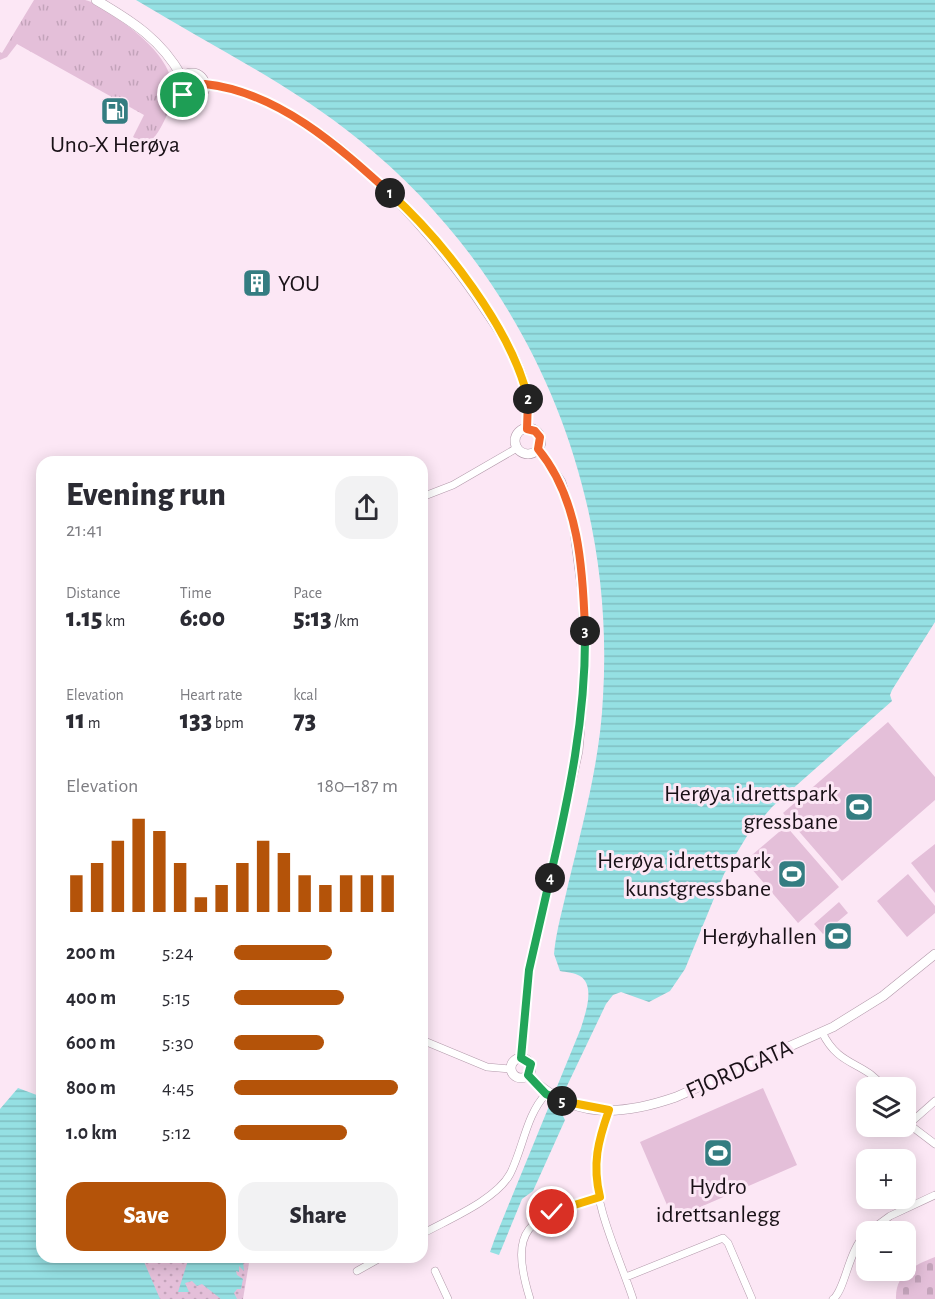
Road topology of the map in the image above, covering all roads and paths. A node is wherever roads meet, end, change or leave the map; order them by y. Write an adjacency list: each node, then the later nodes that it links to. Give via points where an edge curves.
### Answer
1 (96, 0): 2 (street, via 149,34)
2 (182, 77): 3 (street, via 196,73); 3 (street, via 179,88 186,97 199,97)
3 (205, 84): 4 (street, via 245,92 279,108 350,159 416,219 458,269 508,346 524,382)
4 (527, 429): 5 (street, via 517,435); 6 (street, via 538,434)
5 (517, 448): 6 (street, via 530,454); 7 (street, via 453,485)
6 (538, 449): 11 (street, via 561,482 574,526 583,595 585,667 578,751 529,970)
7 (428, 495)
8 (935, 954): 9 (street, FJORDGATA, via 883,996)
9 (822, 1032): 14 (street, via 832,1050); 17 (street, FJORDGATA, via 676,1097 643,1107)
10 (428, 1043): 12 (street, via 486,1067)
11 (521, 1058): 12 (street, via 515,1060); 13 (street, via 531,1064)
12 (511, 1069): 13 (street, via 518,1077)
13 (528, 1075): 15 (street, FJORDGATA)
14 (873, 1077)
15 (549, 1095): 17 (street, FJORDGATA); 24 (street, via 536,1107 505,1182)
16 (935, 1101): 18 (street)
17 (609, 1110): 22 (street, via 595,1163)
18 (916, 1116)
19 (916, 1130): 20 (street)
20 (935, 1144)
21 (935, 1195): 23 (street)
22 (600, 1197): 29 (street); 32 (street, via 543,1216 529,1229 520,1256)
23 (883, 1221)
24 (428, 1231)
25 (856, 1249): 30 (street)
26 (371, 1263): 27 (street)
27 (357, 1271)
28 (435, 1271): 31 (street)
29 (626, 1277): 33 (street); 34 (street, via 723,1238)
30 (838, 1298)
31 (448, 1299)
32 (530, 1299)
33 (633, 1299)
34 (752, 1299)

